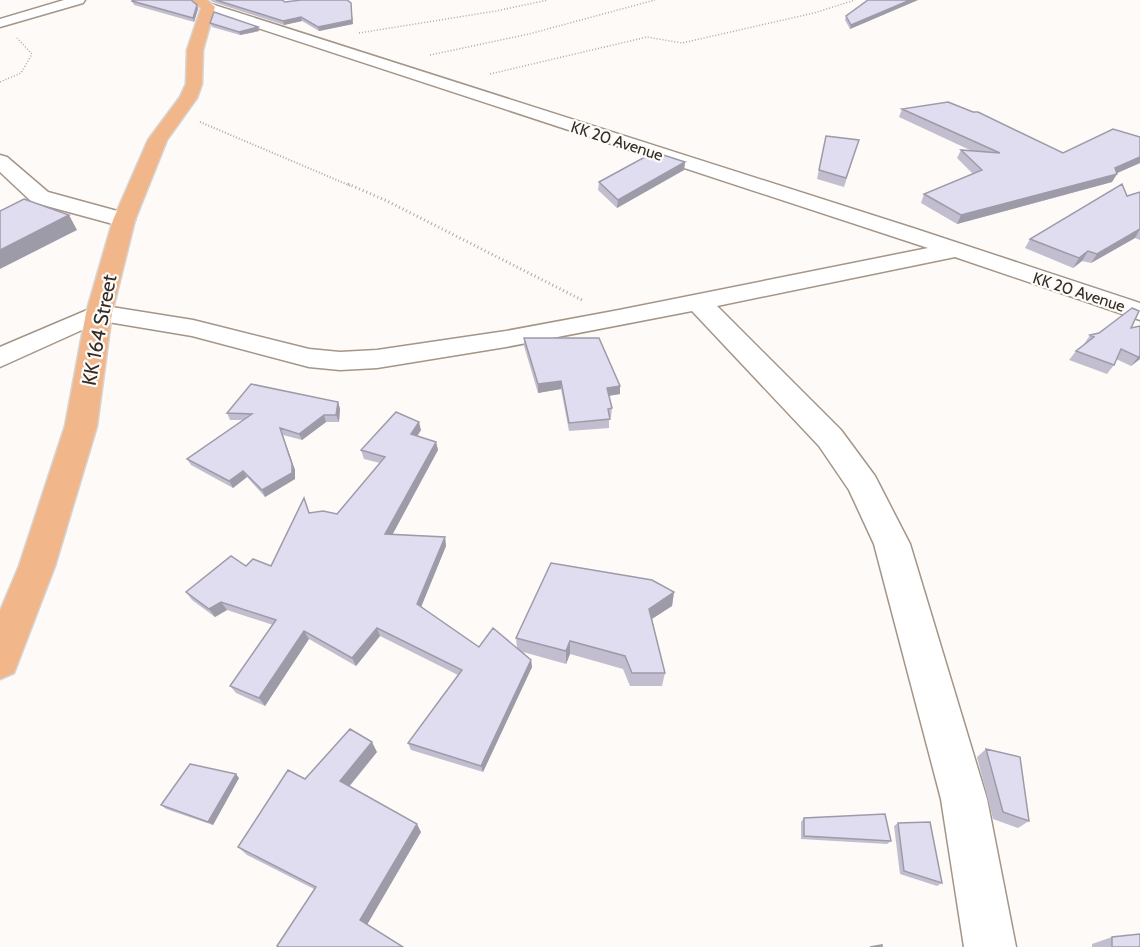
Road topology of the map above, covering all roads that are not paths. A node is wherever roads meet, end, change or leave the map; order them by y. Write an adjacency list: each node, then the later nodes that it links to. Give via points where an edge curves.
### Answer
1 (78, 0): 3 (street)
2 (203, 4): 5 (main road, KK 164 Street, via 194,84 158,140); 6 (street, KK 20 Avenue, via 380,66)
3 (4, 29)
4 (3, 167): 5 (street, via 40,197)
5 (124, 220): 9 (main road, KK 164 Street)
6 (953, 250): 7 (street); 8 (street, KK 20 Avenue)
7 (699, 303): 9 (street, via 471,345 340,361 309,358 194,328); 12 (street, via 830,438 863,485 892,544 964,799)
8 (1134, 304)
9 (99, 313): 10 (street); 11 (main road, KK 164 Street, via 81,426 37,566)
10 (0, 358)
11 (0, 660)
12 (990, 947)

